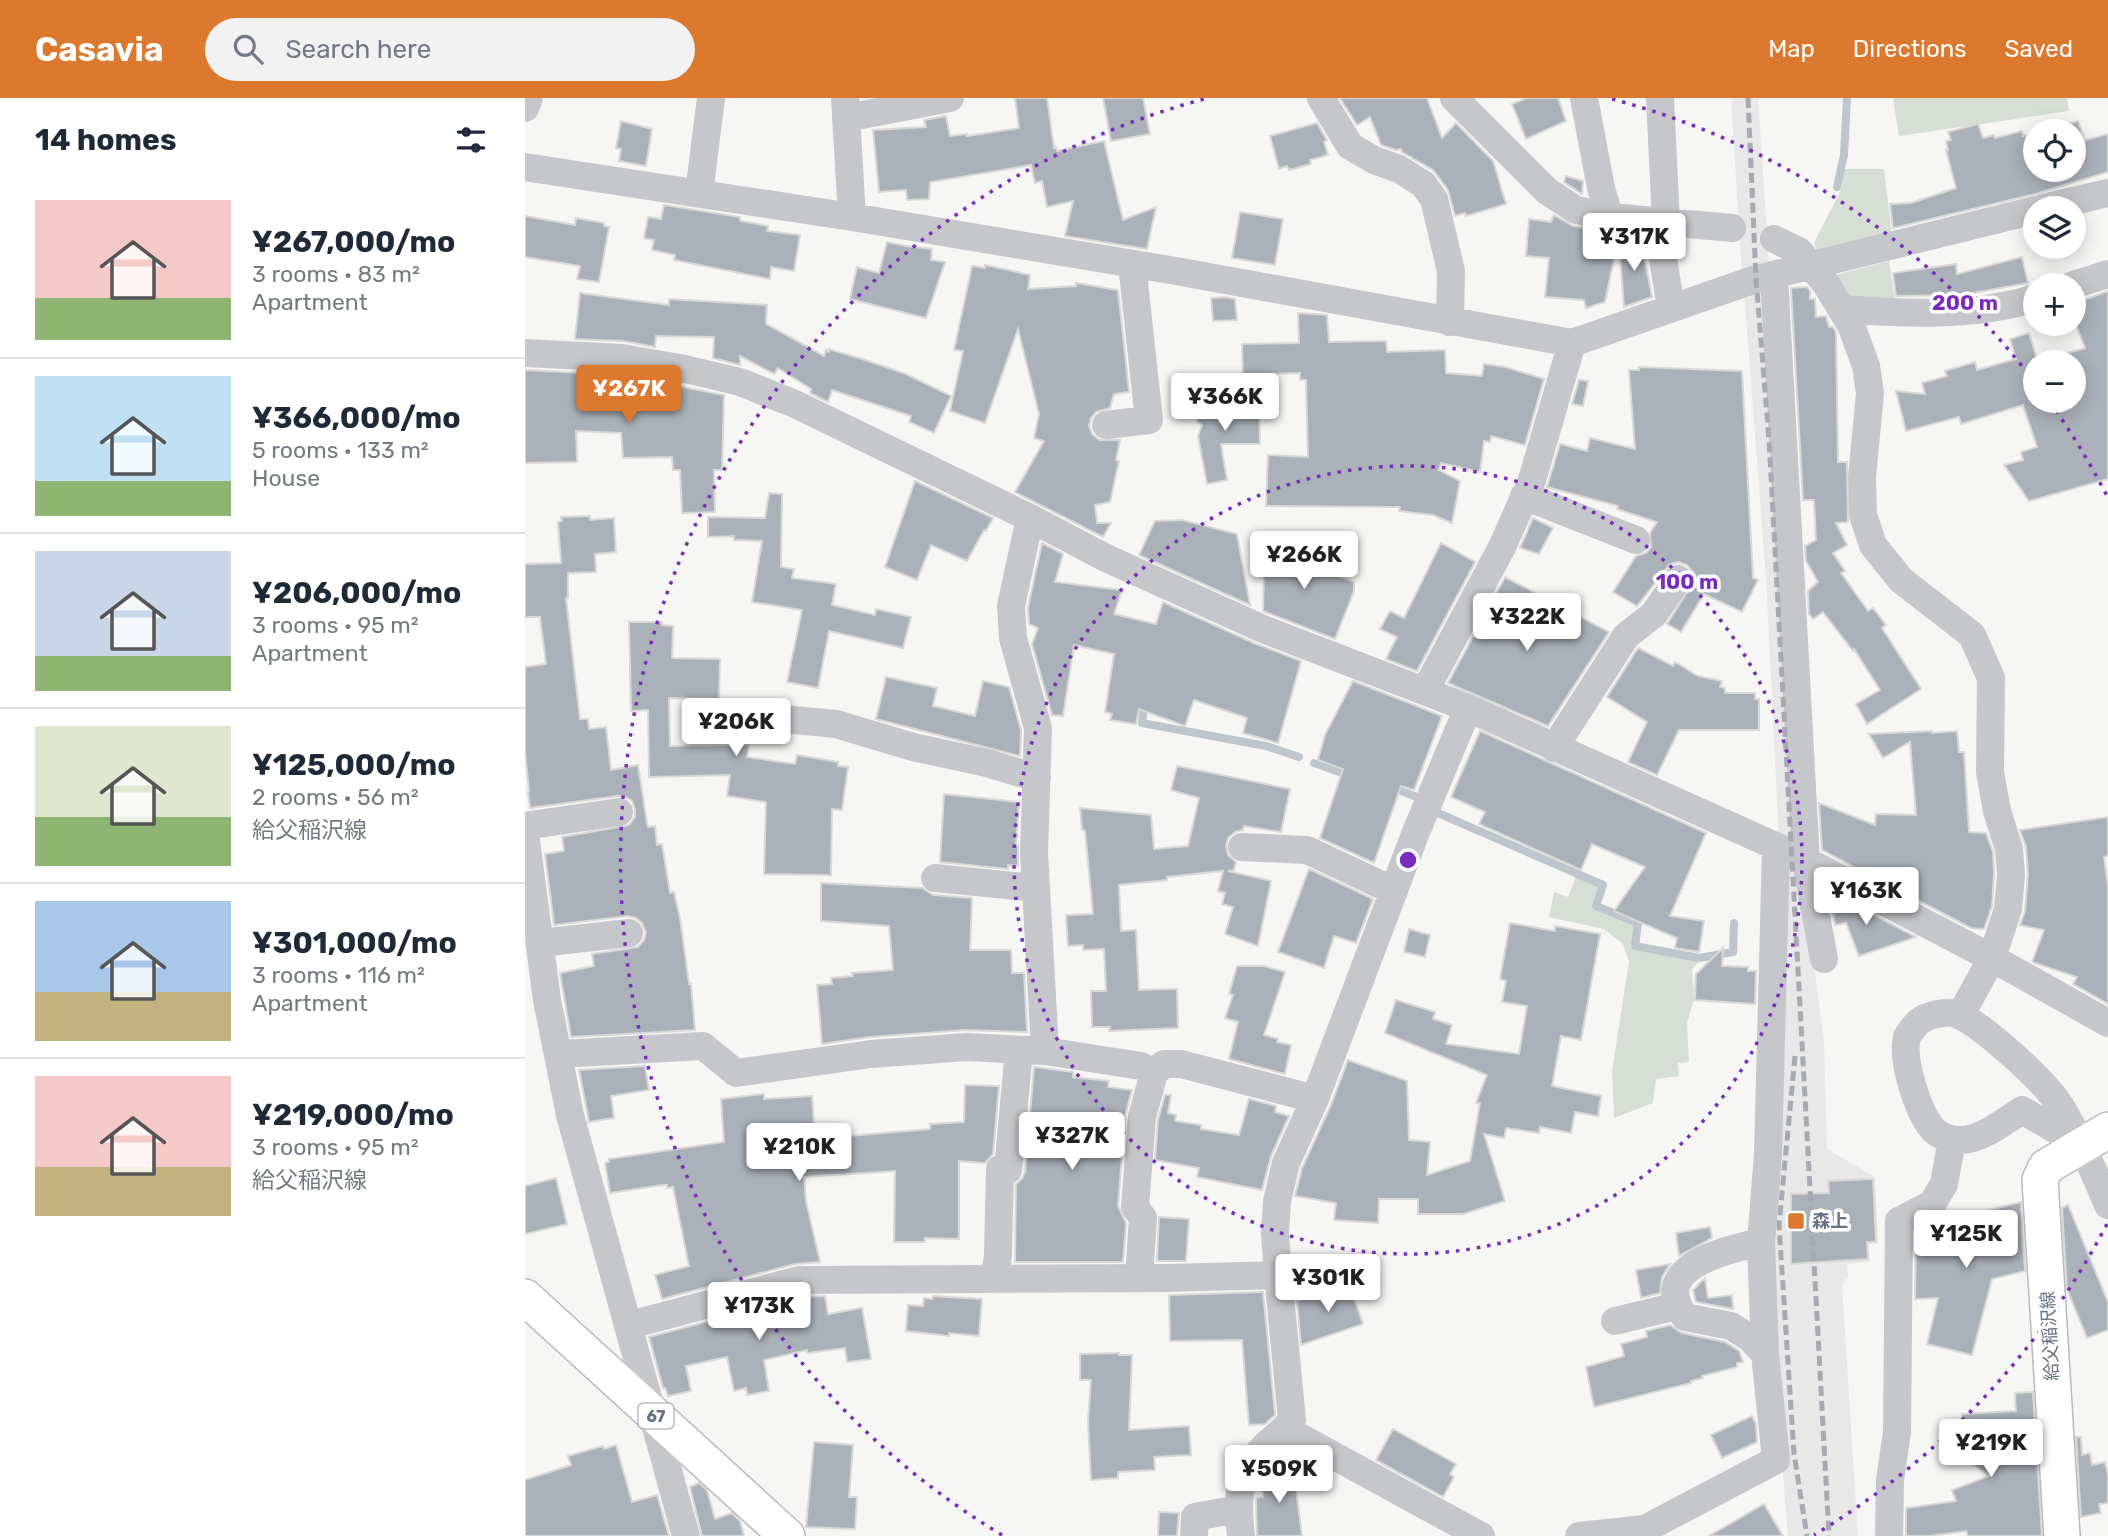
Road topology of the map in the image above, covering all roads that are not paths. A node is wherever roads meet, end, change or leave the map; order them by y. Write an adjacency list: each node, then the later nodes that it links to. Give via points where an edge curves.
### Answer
1 (529, 98): 8 (street)
2 (711, 98): 11 (street)
3 (950, 98): 9 (street)
4 (1321, 98): 28 (street, via 1350,146 1423,184 1434,199 1451,271)
5 (1454, 98): 15 (street, via 1547,191 1576,210)
6 (1584, 98): 15 (street)
7 (1660, 98): 17 (street)
8 (525, 108)
9 (845, 108): 16 (street)
10 (525, 167): 11 (street)
11 (699, 193): 16 (street)
12 (2108, 193): 13 (street)
13 (2086, 198)
14 (2023, 213): 21 (street)
15 (1609, 216): 17 (street)
16 (852, 217): 20 (street)
17 (1662, 222): 18 (street); 26 (street)
18 (1732, 228)
19 (1774, 239): 21 (street, via 1799,251)
20 (1132, 264): 28 (street); 31 (street, via 1149,420)
21 (1811, 266): 23 (street); 27 (street)
22 (2108, 274): 24 (street)
23 (1774, 275): 26 (street); 46 (street)
24 (2086, 281)
25 (2023, 302): 27 (street, via 1900,314)
26 (1671, 308): 29 (street)
27 (1842, 309): 53 (street, via 1866,366 1870,393 1863,515 1873,545 1901,580 1972,635 1991,678 1990,772 2011,875 2008,909)
28 (1450, 322): 29 (street)
29 (1572, 344): 32 (street)
30 (525, 353): 33 (street, via 622,358 740,382)
31 (1106, 425)
32 (1524, 496): 34 (street); 36 (street)
33 (1030, 518): 36 (street, via 1262,629); 40 (street, via 1011,606 1013,638 1038,728)
34 (1636, 540)
35 (1678, 579): 39 (street, via 1654,614 1626,636)
36 (1425, 691): 37 (street)
37 (1468, 708): 39 (street); 50 (street)
38 (730, 714): 40 (street, via 837,724)
39 (1554, 748): 45 (street)
40 (1037, 778): 49 (street)
41 (619, 812): 42 (street)
42 (525, 826)
43 (525, 833): 47 (street)
44 (1242, 847): 50 (street, via 1307,850)
45 (1776, 847): 46 (street); 65 (street, via 1768,1154)
46 (1806, 861): 53 (street); 54 (street)
47 (528, 878): 52 (street)
48 (935, 878): 49 (street)
49 (1035, 888): 58 (street)
50 (1394, 891): 61 (street)
51 (629, 933): 52 (street)
52 (540, 943): 55 (street)
53 (1992, 958): 56 (street); 57 (street)
54 (1824, 959)
55 (536, 1002): 59 (street)
56 (1960, 1016): 62 (street, via 1989,1034); 63 (street, via 1952,1013 1921,1019 1907,1036 1907,1058 1920,1108 1933,1130)
57 (2108, 1023)
58 (1032, 1050): 59 (street, via 966,1046 736,1073 703,1046); 60 (street, via 1142,1066); 68 (street, via 1008,1170 1000,1169)
59 (559, 1054): 72 (street, via 571,1115)
60 (1154, 1073): 61 (street, via 1164,1064 1181,1064); 67 (street, via 1143,1117 1135,1207 1143,1218)
61 (1315, 1099): 66 (street, via 1286,1163 1276,1201)
62 (2095, 1138): 63 (street, via 2021,1110 1982,1134 1962,1141); 64 (street); 83 (main road, 給父稲沢線, via 2046,1167 2040,1180)
63 (1952, 1139): 82 (street, via 1944,1184 1932,1204 1899,1221 1896,1432)
64 (2108, 1205)
65 (1761, 1242): 70 (street, via 1709,1256 1688,1269 1678,1281); 73 (street)
66 (1278, 1275): 67 (street); 75 (street, via 1292,1420)
67 (1139, 1278): 68 (street)
68 (995, 1279): 72 (street, via 799,1280)
69 (525, 1297): 74 (main road, 67)
70 (1677, 1306): 71 (street); 73 (street, via 1685,1317 1731,1326)
71 (1615, 1321)
72 (630, 1325): 74 (street)
73 (1765, 1354): 81 (street, via 1776,1460 1645,1529)
74 (654, 1414): 77 (street); 78 (main road, 67)
75 (1285, 1429): 76 (street, via 1245,1474 1237,1501); 80 (street)
76 (1240, 1522): 79 (street, via 1195,1517)
77 (686, 1536)
78 (787, 1536)
79 (1194, 1536)
80 (1480, 1536)
81 (1579, 1536)
82 (1889, 1536)
83 (2062, 1536)

